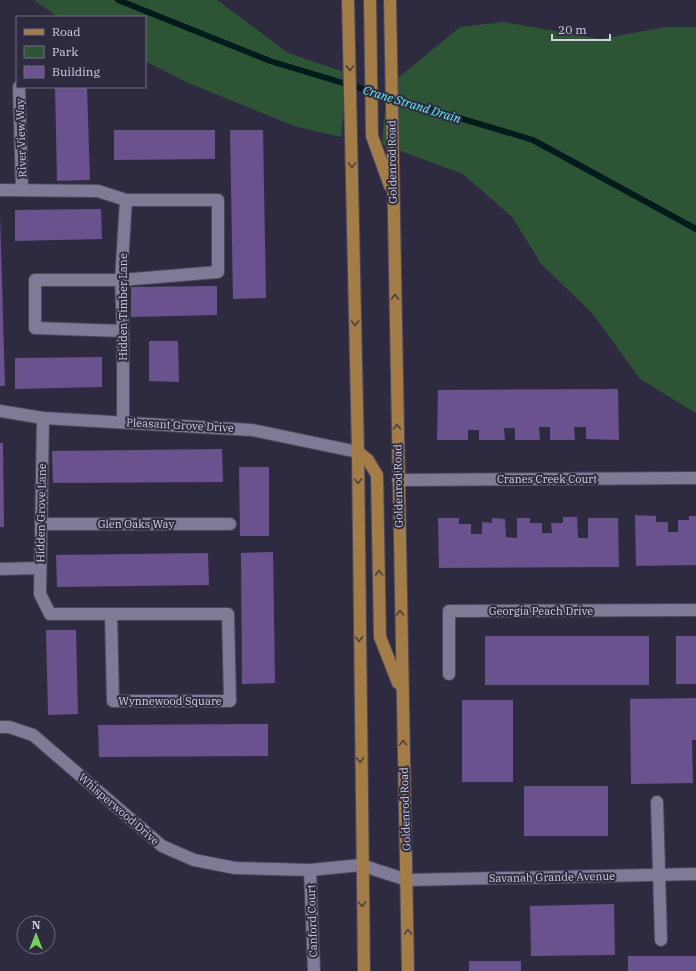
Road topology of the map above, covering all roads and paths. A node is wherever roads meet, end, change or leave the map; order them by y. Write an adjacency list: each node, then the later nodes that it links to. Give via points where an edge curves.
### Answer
1 (348, 0): 14 (main road, one-way to 14)
2 (370, 0): 7 (main road, via 372,136)
3 (390, 0): 7 (main road, Goldenrod Road)
4 (19, 88): 6 (street, River View Way)
5 (0, 190): 6 (street)
6 (22, 190): 8 (street, via 98,191)
7 (393, 195): 16 (main road, Goldenrod Road, one-way to 7)
8 (126, 200): 9 (street, Hidden Timber Lane); 9 (street, via 218,200 218,272)
9 (121, 280): 10 (street, Hidden Timber Lane); 10 (street, via 35,280 35,328)
10 (123, 330): 13 (street, Hidden Timber Lane)
11 (0, 411): 12 (street, Pleasant Grove Drive)
12 (43, 418): 13 (street, Pleasant Grove Drive); 17 (street, Hidden Grove Lane)
13 (123, 422): 14 (street, Pleasant Grove Drive, via 252,430)
14 (358, 452): 24 (main road, one-way to 14, via 380,638 377,475 368,460); 27 (main road, one-way to 27)
15 (696, 478): 16 (street, Cranes Creek Court)
16 (398, 480): 24 (main road, Goldenrod Road, one-way to 16)
17 (41, 524): 18 (street, Glen Oaks Way); 19 (street, Hidden Grove Lane)
18 (230, 524)
19 (40, 568): 20 (street, Hidden Grove Lane); 22 (street, Wynnewood Square, via 40,594 50,614)
20 (0, 569)
21 (696, 610): 23 (street, Georgia Peach Drive, via 449,611)
22 (111, 614): 22 (street, Wynnewood Square, via 228,614 230,701 113,701)
23 (449, 674)
24 (402, 692): 31 (main road, Goldenrod Road, one-way to 24)
25 (0, 727): 28 (street, Whisperwood Drive, via 9,727 33,735 162,846 194,860 235,868)
26 (657, 802): 30 (street)
27 (361, 865): 28 (street, Whisperwood Drive); 31 (street, Savanah Grande Avenue); 34 (main road, one-way to 34)
28 (310, 870): 33 (street, Canford Court)
29 (696, 874): 30 (street, Savanah Grande Avenue)
30 (659, 875): 31 (street, Savanah Grande Avenue); 32 (street)
31 (407, 880): 35 (main road, Goldenrod Road, one-way to 31)
32 (661, 940)
33 (314, 971)
34 (364, 971)
35 (408, 971)

